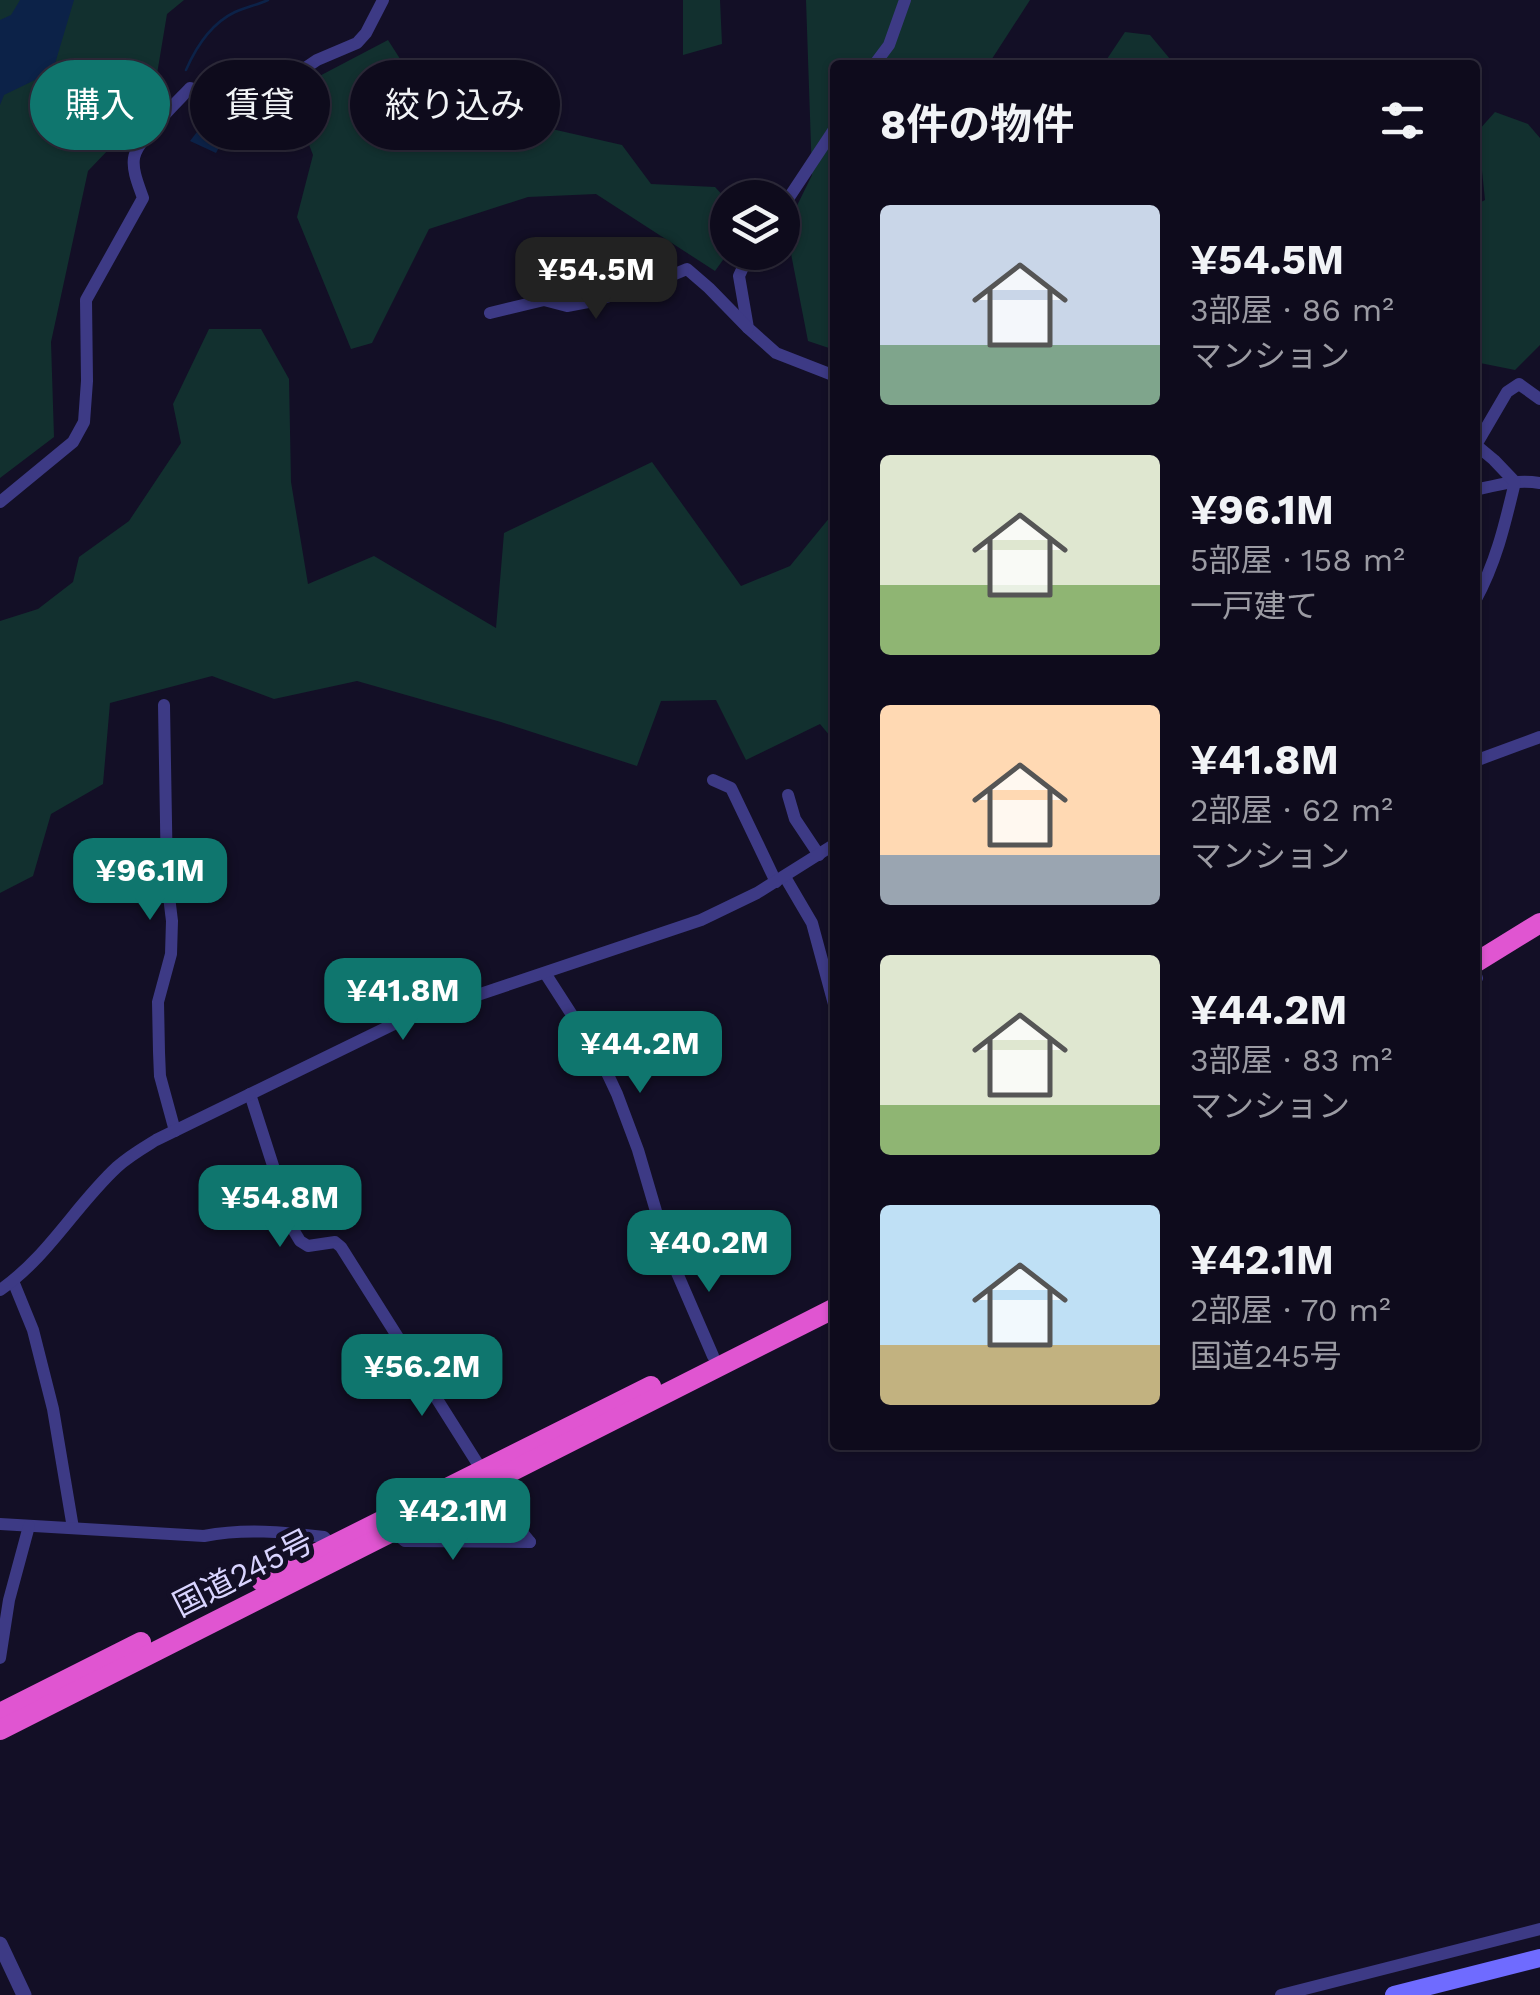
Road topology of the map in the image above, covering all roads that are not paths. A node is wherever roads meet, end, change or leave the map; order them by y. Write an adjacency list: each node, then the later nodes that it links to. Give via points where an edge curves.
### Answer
1 (383, 0): 16 (street, via 357,43 264,90 258,110 190,88 153,128 134,154 143,198 86,300 84,422 73,442)
2 (905, 0): 3 (street)
3 (878, 60)
4 (830, 136): 5 (street)
5 (800, 181)
6 (742, 270): 8 (street)
7 (490, 313): 8 (street, via 544,300 588,302 687,269)
8 (748, 328): 9 (street, via 776,352)
9 (830, 374)
10 (1540, 398): 11 (street, via 1520,384 1507,392)
11 (1480, 438)
12 (1480, 448): 13 (street)
13 (1515, 482): 14 (street); 15 (street); 17 (street, via 1499,550)
14 (1540, 482)
15 (1480, 489)
16 (0, 502)
17 (1480, 592)
18 (164, 704): 33 (street, via 172,921 158,1002 159,1052)
19 (1540, 738): 20 (street)
20 (1480, 759)
21 (713, 780): 25 (street, via 731,788)
22 (788, 795): 24 (street)
23 (830, 847): 24 (street)
24 (819, 855): 25 (street)
25 (780, 879): 30 (street, via 701,920); 31 (street, via 812,923)
26 (1540, 923): 28 (highway)
27 (1540, 940): 29 (highway)
28 (1480, 971)
29 (1480, 972)
30 (545, 973): 32 (street, via 400,1021); 38 (street, via 617,1094 668,1252)
31 (830, 990)
32 (250, 1094): 33 (street); 39 (street, via 300,1241 341,1246)
33 (176, 1131): 34 (street, via 120,1164)
34 (13, 1282): 35 (street); 42 (street, via 53,1409)
35 (0, 1290)
36 (830, 1297): 38 (highway, 国道245号)
37 (830, 1310): 39 (highway, 国道245号)
38 (713, 1356): 39 (highway, 国道245号)
39 (486, 1477): 43 (highway, 国道245号); 43 (street, via 530,1542 404,1541); 44 (highway, 国道245号)
40 (0, 1524): 41 (street)
41 (29, 1526): 42 (street); 45 (street)
42 (73, 1528): 44 (street, via 204,1536 274,1531 324,1537)
43 (394, 1532): 47 (highway, 国道245号)
44 (331, 1545): 46 (highway, 国道245号)
45 (0, 1658)
46 (0, 1712)
47 (0, 1730)
48 (1540, 1929): 53 (street)
49 (0, 1944): 52 (street)
50 (1540, 1958): 54 (main road)
51 (1540, 1970): 55 (main road)
52 (24, 1995)
53 (1281, 1995)
54 (1394, 1995)
55 (1443, 1995)

